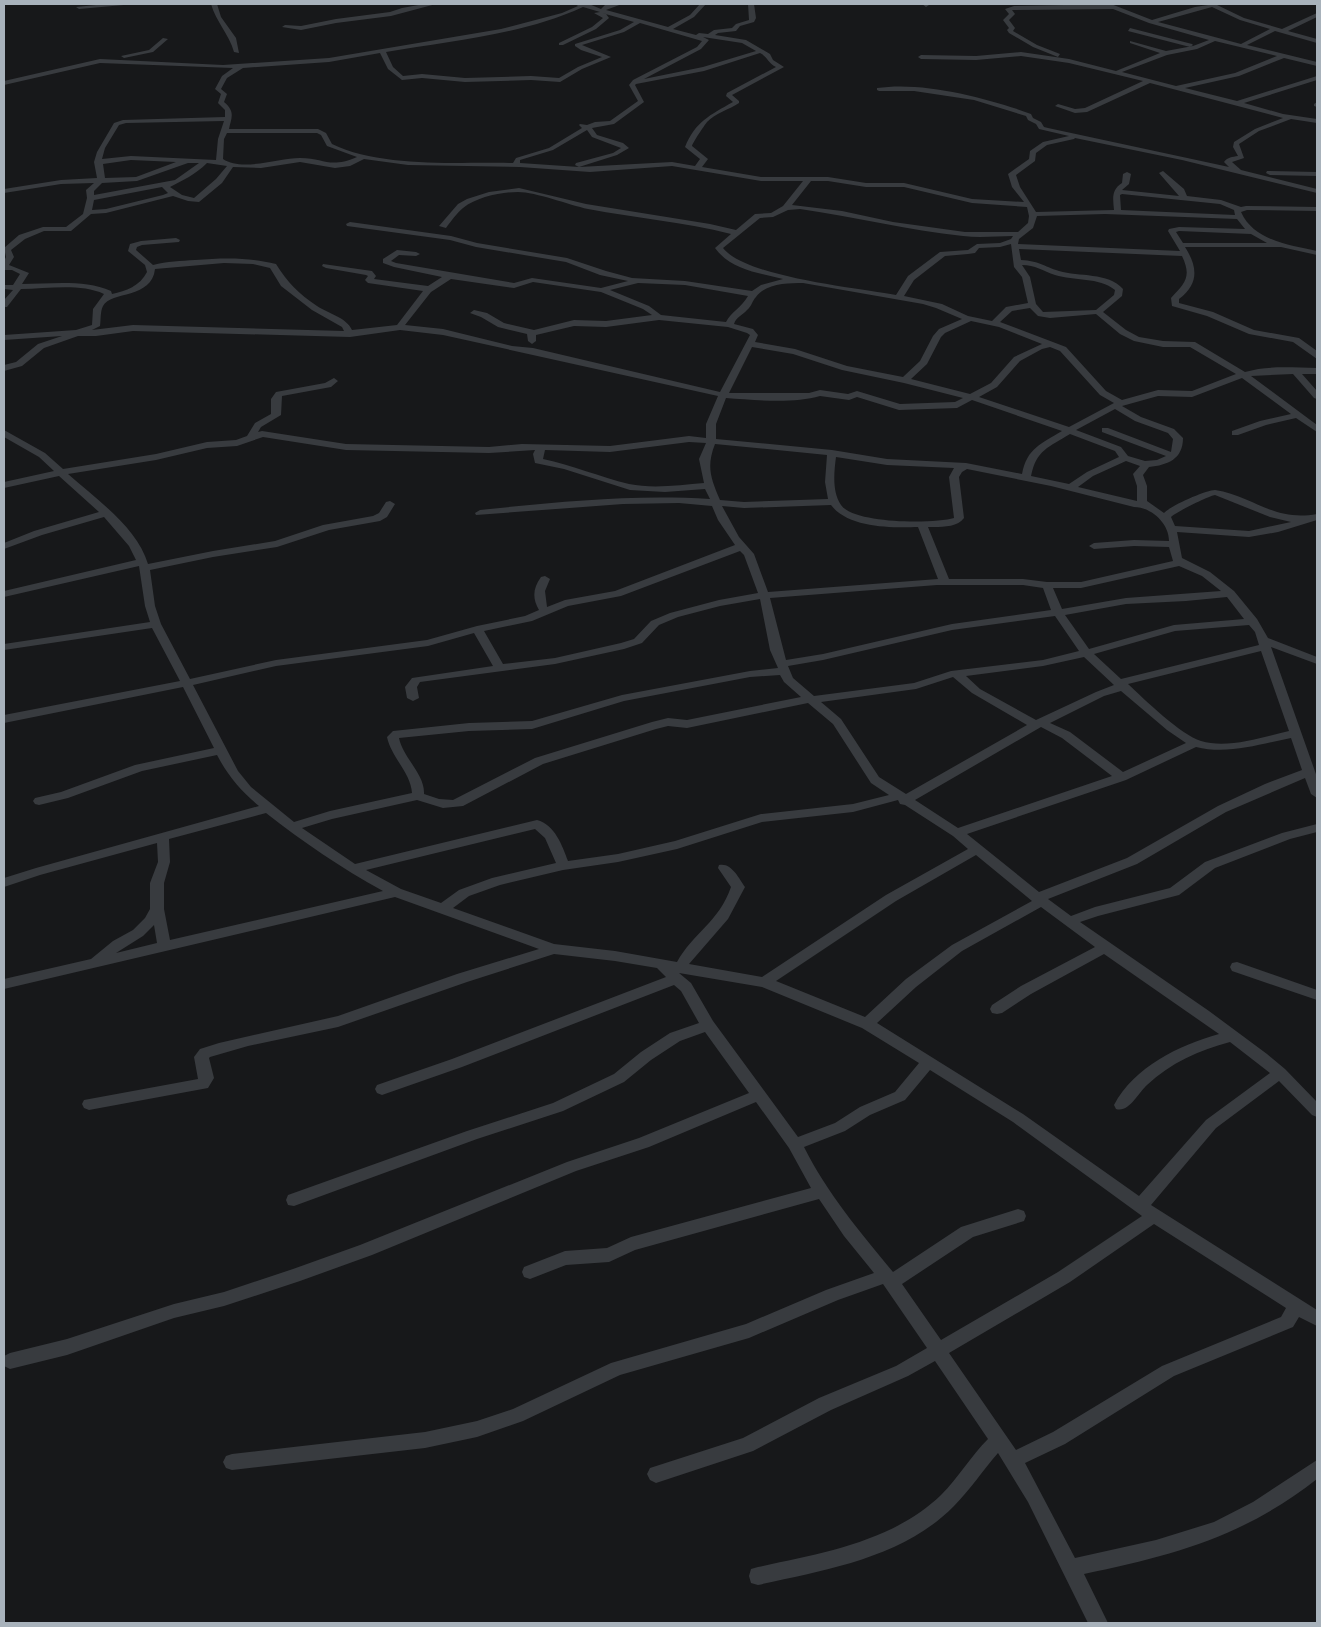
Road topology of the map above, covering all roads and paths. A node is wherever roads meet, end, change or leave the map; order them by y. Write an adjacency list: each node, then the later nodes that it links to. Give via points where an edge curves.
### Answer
1 (132, 4): 10 (street)
2 (214, 4): 30 (street)
3 (433, 4): 16 (street, via 384,15)
4 (582, 4): 11 (street); 12 (street)
5 (619, 4): 11 (street, via 605,7)
6 (703, 4): 17 (street, via 692,16)
7 (752, 4): 21 (street, via 752,20 734,30 716,31)
8 (1212, 5): 15 (street); 18 (street)
9 (1109, 6): 15 (street); 37 (street, via 1008,10 1012,14 1006,20 1011,32)
10 (79, 7)
11 (602, 11): 14 (street)
12 (564, 14): 26 (street, via 586,12 606,17 594,28); 29 (street, via 493,32)
13 (1317, 15): 20 (street)
14 (639, 21): 17 (street); 29 (street, via 622,31 577,45 608,56 560,80 402,78 390,68)
15 (1150, 22): 23 (street)
16 (285, 28)
17 (669, 29): 21 (street)
18 (1274, 29): 20 (street); 28 (street)
19 (1130, 30): 27 (street, via 1186,45)
20 (1283, 31): 24 (street)
21 (707, 38): 31 (street, via 744,41); 46 (street, via 699,48 650,72)
22 (165, 39): 35 (street, via 146,52)
23 (1215, 39): 27 (street); 28 (street)
24 (1317, 41)
25 (1132, 42): 32 (street)
26 (561, 44)
27 (1207, 44): 32 (street)
28 (1241, 46): 33 (street)
29 (382, 51): 39 (street, via 329,60)
30 (237, 52)
31 (761, 52): 46 (street, via 704,70); 68 (street, via 781,67 729,94 737,102 704,121 688,147 703,158)
32 (1166, 53): 41 (street)
33 (1283, 56): 38 (street); 48 (street, via 1232,77)
34 (921, 57): 37 (street, via 976,58 1021,54)
35 (109, 58): 36 (street); 40 (street, via 42,71)
36 (121, 61): 39 (street); 45 (street, via 95,62)
37 (1069, 61): 41 (street)
38 (1315, 63)
39 (241, 66): 53 (street, via 224,77 218,89 224,94 221,103 228,108)
40 (16, 72)
41 (1115, 73): 43 (street)
42 (1317, 78): 44 (street)
43 (1149, 81): 48 (street); 51 (street, via 1090,110)
44 (1305, 81): 47 (street); 50 (street)
45 (4, 82)
46 (634, 85): 55 (street, via 646,97 612,123 585,122 582,125)
47 (1317, 85)
48 (1175, 88): 50 (street)
49 (879, 89): 57 (street, via 914,89 976,98 980,102 996,103 1029,115 1042,129)
50 (1236, 103): 52 (street)
51 (1058, 106)
52 (1289, 118): 54 (street); 70 (street, via 1256,130 1236,143 1242,157 1228,162)
53 (230, 119): 56 (street); 62 (street, via 118,122 102,146)
54 (1317, 121)
55 (587, 128): 66 (street, via 551,149 518,159); 67 (street, via 594,136 626,148 589,163)
56 (225, 131): 58 (street, via 318,131 324,134); 64 (street, via 221,139)
57 (1092, 139): 70 (street); 82 (street, via 1056,140 1032,152 1033,160 1012,174 1014,185)
58 (326, 150): 59 (street); 60 (street)
59 (364, 157): 60 (street, via 335,166); 66 (street, via 408,163)
60 (300, 160): 65 (street, via 265,166)
61 (186, 161): 62 (street, via 131,158); 63 (street); 74 (street, via 137,180)
62 (98, 162): 74 (street)
63 (204, 162): 64 (street); 75 (street, via 179,181)
64 (221, 162): 65 (street)
65 (231, 165): 78 (street, via 219,181 198,199)
66 (516, 165): 67 (street)
67 (562, 168): 68 (street, via 590,170 666,164)
68 (697, 168): 73 (street, via 761,179)
69 (1163, 173): 81 (street)
70 (1244, 173): 72 (street); 76 (street)
71 (1127, 174): 79 (street, via 1126,184)
72 (1317, 174)
73 (809, 179): 82 (street, via 904,186 972,201); 83 (street)
74 (101, 180): 77 (street, via 45,184); 80 (street, via 90,189)
75 (168, 184): 78 (street, via 166,188); 80 (street)
76 (1317, 191)
77 (4, 192)
78 (173, 193): 85 (street, via 106,211)
79 (1117, 193): 81 (street); 86 (street)
80 (91, 198): 85 (street)
81 (1184, 198): 87 (street, via 1224,203)
82 (1029, 205): 88 (street)
83 (786, 208): 92 (street, via 773,216 758,216 750,226); 94 (street, via 805,207 893,224)
84 (1317, 209): 87 (street)
85 (88, 212): 102 (street, via 68,229 41,229 16,240 7,250 10,257)
86 (1118, 213): 87 (street); 88 (street)
87 (1238, 213): 91 (street)
88 (1033, 214): 94 (street, via 1032,224)
89 (350, 224): 105 (street, via 451,238 541,258 567,260)
90 (442, 226): 92 (street, via 470,201 489,194 519,190 586,206)
91 (1253, 232): 95 (street, via 1174,230); 96 (street)
92 (737, 233): 106 (street, via 719,248 722,252 739,263)
93 (176, 240): 103 (street, via 133,246 132,251)
94 (1015, 240): 99 (street); 100 (street); 112 (street, via 977,246 968,252 943,254 911,278)
95 (1180, 245): 96 (street); 99 (street)
96 (1282, 245): 97 (street)
97 (1317, 253)
98 (416, 254): 104 (street, via 395,252 386,261 394,266)
99 (1186, 254): 130 (street, via 1192,273 1181,294 1175,298 1175,304 1210,314 1252,332 1296,340)
100 (1018, 262): 115 (street, via 1026,277); 116 (street, via 1035,263 1057,273 1095,279 1119,288 1118,296)
101 (326, 266): 109 (street, via 370,273 371,281)
102 (5, 268): 108 (street, via 25,273)
103 (151, 268): 113 (street, via 148,277 136,289); 125 (street, via 234,259 274,266 284,284 315,308 344,324)
104 (450, 276): 109 (street); 110 (street, via 516,287 532,280)
105 (637, 281): 110 (street); 111 (street, via 685,283)
106 (794, 281): 111 (street, via 770,285); 112 (street)
107 (4, 287): 108 (street)
108 (18, 287): 113 (street, via 101,289 108,293); 114 (street)
109 (430, 289): 122 (street)
110 (603, 290): 118 (street, via 645,306)
111 (753, 294): 121 (street)
112 (899, 297): 119 (street, via 939,306)
113 (108, 298): 123 (street, via 99,306 96,326)
114 (4, 304)
115 (1032, 304): 116 (street, via 1046,315); 120 (street, via 1010,309)
116 (1098, 312): 134 (street, via 1131,337 1163,344 1192,344)
117 (474, 313): 124 (street, via 501,325)
118 (659, 317): 121 (street); 124 (street, via 606,324 574,323)
119 (969, 319): 120 (street); 135 (street, via 942,331 924,362)
120 (994, 323): 128 (street)
121 (730, 325): 127 (street, via 753,333)
122 (400, 327): 125 (street); 129 (street, via 444,332 512,349)
123 (77, 333): 125 (street, via 134,328); 126 (street); 131 (street, via 40,346 19,364)
124 (532, 333): 129 (street)
125 (350, 334)
126 (4, 337)
127 (751, 344): 135 (street); 137 (street)
128 (1051, 344): 139 (street, via 1017,359 994,385); 140 (street, via 1067,353 1103,393)
129 (530, 350): 137 (street)
130 (1317, 356)
131 (4, 368)
132 (1294, 370): 133 (street); 134 (street); 138 (street)
133 (1317, 371)
134 (1244, 374): 140 (street, via 1192,394 1153,394); 141 (street)
135 (905, 380): 139 (street)
136 (334, 381): 148 (street, via 328,385 279,394 277,413 259,423)
137 (723, 394): 139 (street, via 758,398 820,394 849,397 858,394 904,407 956,405); 149 (street, via 711,424)
138 (1317, 396)
139 (970, 398): 145 (street, via 1018,410)
140 (1119, 405): 142 (street); 153 (street, via 1138,419 1175,433 1179,442)
141 (1297, 415): 144 (street); 147 (street)
142 (1089, 419): 143 (street); 145 (street)
143 (1105, 430): 151 (street, via 1104,435); 153 (street)
144 (1317, 430)
145 (1070, 431): 151 (street); 158 (street, via 1032,455)
146 (4, 433): 157 (street, via 42,455)
147 (1236, 433)
148 (252, 436): 150 (street, via 268,435 325,446 364,448); 157 (street, via 237,443 212,444 156,457)
149 (711, 442): 150 (street, via 681,439 616,449); 152 (street); 160 (street, via 704,459)
150 (541, 448): 160 (street, via 538,461 630,487)
151 (1118, 449): 154 (street)
152 (832, 453): 156 (street, via 886,462); 163 (street, via 830,481)
153 (1173, 456): 155 (street, via 1163,462)
154 (1125, 458): 155 (street); 161 (street, via 1090,474)
155 (1144, 464): 165 (street, via 1145,468 1138,474)
156 (966, 466): 158 (street); 171 (street, via 954,477 959,520)
157 (60, 472): 159 (street); 166 (street)
158 (1026, 478): 161 (street)
159 (4, 485)
160 (709, 486): 162 (street)
161 (1070, 488): 165 (street)
162 (717, 502): 163 (street, via 744,505); 167 (street, via 595,502); 174 (street, via 722,520)
163 (834, 502): 171 (street, via 842,512 863,520)
164 (390, 504): 177 (street, via 376,519 327,527 277,544)
165 (1144, 504): 170 (street)
166 (107, 513): 173 (street); 177 (street, via 134,545)
167 (480, 513)
168 (1317, 517): 169 (street)
169 (1305, 520): 170 (street, via 1257,534 1229,534); 170 (street, via 1278,517 1212,492 1195,502 1176,507 1168,514)
170 (1169, 524): 172 (street)
171 (922, 525): 179 (street)
172 (1174, 544): 175 (street, via 1134,542); 176 (street)
173 (4, 546)
174 (742, 546): 183 (street, via 749,554); 184 (street, via 617,594 565,603)
175 (1094, 546)
176 (1179, 563): 180 (street, via 1081,585); 181 (street, via 1212,577)
177 (144, 565): 182 (street); 187 (street)
178 (544, 579): 184 (street, via 538,591 540,605)
179 (945, 582): 180 (street); 183 (street)
180 (1047, 585): 185 (street)
181 (1230, 593): 185 (street, via 1126,601); 186 (street)
182 (4, 594)
183 (764, 595): 193 (street, via 674,615 655,623 638,641 624,646 555,661); 194 (street)
184 (546, 612): 188 (street)
185 (1057, 612): 191 (street); 194 (street, via 952,627)
186 (1253, 621): 189 (street); 191 (street, via 1174,628)
187 (156, 624): 190 (street); 196 (street)
188 (477, 629): 193 (street); 196 (street, via 428,643 276,663)
189 (1264, 643): 192 (street); 197 (street); 202 (street)
190 (4, 647)
191 (1086, 653): 195 (street); 197 (street)
192 (1317, 661)
193 (499, 667): 198 (street, via 416,680 411,687)
194 (783, 668): 199 (street, via 792,686); 208 (street, via 622,698 532,725 397,734 393,743 419,788)
195 (957, 674): 199 (street, via 916,686); 201 (street, via 976,692)
196 (187, 683): 200 (street); 204 (street)
197 (1121, 685): 201 (street); 203 (street)
198 (413, 698)
199 (812, 700): 208 (street, via 686,724 668,722 633,732 539,761 459,803 441,805); 209 (street, via 837,722 875,780)
200 (4, 719)
201 (1040, 725): 206 (street, via 1066,735); 209 (street, via 920,793)
202 (1297, 733): 203 (street, via 1242,743); 205 (street)
203 (1196, 743): 206 (street)
204 (221, 750): 210 (street, via 138,768); 211 (street, via 233,773)
205 (1308, 772): 207 (street); 222 (street, via 1222,809 1132,860)
206 (1122, 777): 214 (street)
207 (1317, 794)
208 (418, 796): 212 (street, via 330,815)
209 (902, 799): 214 (street); 217 (street, via 761,818 677,845)
210 (39, 801)
211 (268, 808): 212 (street); 215 (street)
212 (292, 827): 219 (street)
213 (1317, 828): 225 (street, via 1303,830 1210,865 1180,890 1095,912)
214 (957, 833): 216 (street)
215 (163, 838): 220 (street); 223 (street, via 164,862 157,883)
216 (975, 850): 222 (street); 232 (street, via 891,898)
217 (563, 866): 219 (street, via 553,839 537,824); 224 (street, via 478,887)
218 (724, 868): 231 (street, via 738,887 732,902 718,923 685,957)
219 (353, 869): 221 (street)
220 (4, 883)
221 (396, 892): 224 (street); 226 (street)
222 (1040, 899): 225 (street); 236 (street, via 957,948 911,983)
223 (157, 909): 226 (street); 229 (street, via 138,933 113,947)
224 (443, 909): 228 (street)
225 (1070, 922): 227 (street)
226 (165, 947): 229 (street)
227 (1105, 948): 235 (street); 238 (street)
228 (553, 949): 231 (street, via 661,964); 243 (street, via 322,1026 205,1053 201,1056 207,1078 203,1084)
229 (94, 963): 233 (street)
230 (1237, 968): 234 (street)
231 (679, 973): 232 (street); 237 (street); 241 (street, via 442,1070)
232 (764, 982): 236 (street)
233 (4, 984)
234 (1317, 995)
235 (996, 1009)
236 (868, 1024): 239 (street)
237 (708, 1025): 242 (street); 248 (street, via 676,1037 619,1078 558,1107)
238 (1231, 1036): 240 (street); 244 (street, via 1201,1045 1170,1060 1133,1087)
239 (929, 1061): 246 (street, via 900,1096 865,1111 840,1127); 249 (street, via 1018,1118)
240 (1280, 1073): 245 (street); 249 (street, via 1211,1124)
241 (382, 1089)
242 (758, 1094): 246 (street); 257 (street, via 644,1143 572,1166 294,1276 224,1299 174,1310 67,1347)
243 (89, 1104)
244 (1122, 1105)
245 (1317, 1111)
246 (795, 1144): 247 (street)
247 (823, 1191): 252 (street, via 631,1244 609,1255 565,1258); 253 (street, via 853,1236)
248 (294, 1200)
249 (1140, 1206): 251 (street)
250 (1018, 1216): 253 (street, via 967,1232)
251 (1154, 1216): 254 (street); 256 (street, via 1064,1277)
252 (530, 1272)
253 (888, 1279): 256 (street); 260 (street, via 832,1295 749,1331 617,1368 517,1415 478,1429 425,1440)
254 (1297, 1305): 255 (street); 259 (street, via 1287,1322 1168,1371 1059,1438)
255 (1317, 1319)
256 (938, 1350): 258 (street); 262 (street, via 902,1371 825,1404 748,1445)
257 (10, 1361)
258 (999, 1440): 259 (street); 264 (street, via 947,1501 910,1531 819,1562)
259 (1013, 1460): 263 (street)
260 (232, 1462)
261 (1317, 1468): 263 (street, via 1237,1521 1145,1552)
262 (656, 1474)
263 (1070, 1568): 265 (street)
264 (758, 1576)
265 (1097, 1623)

